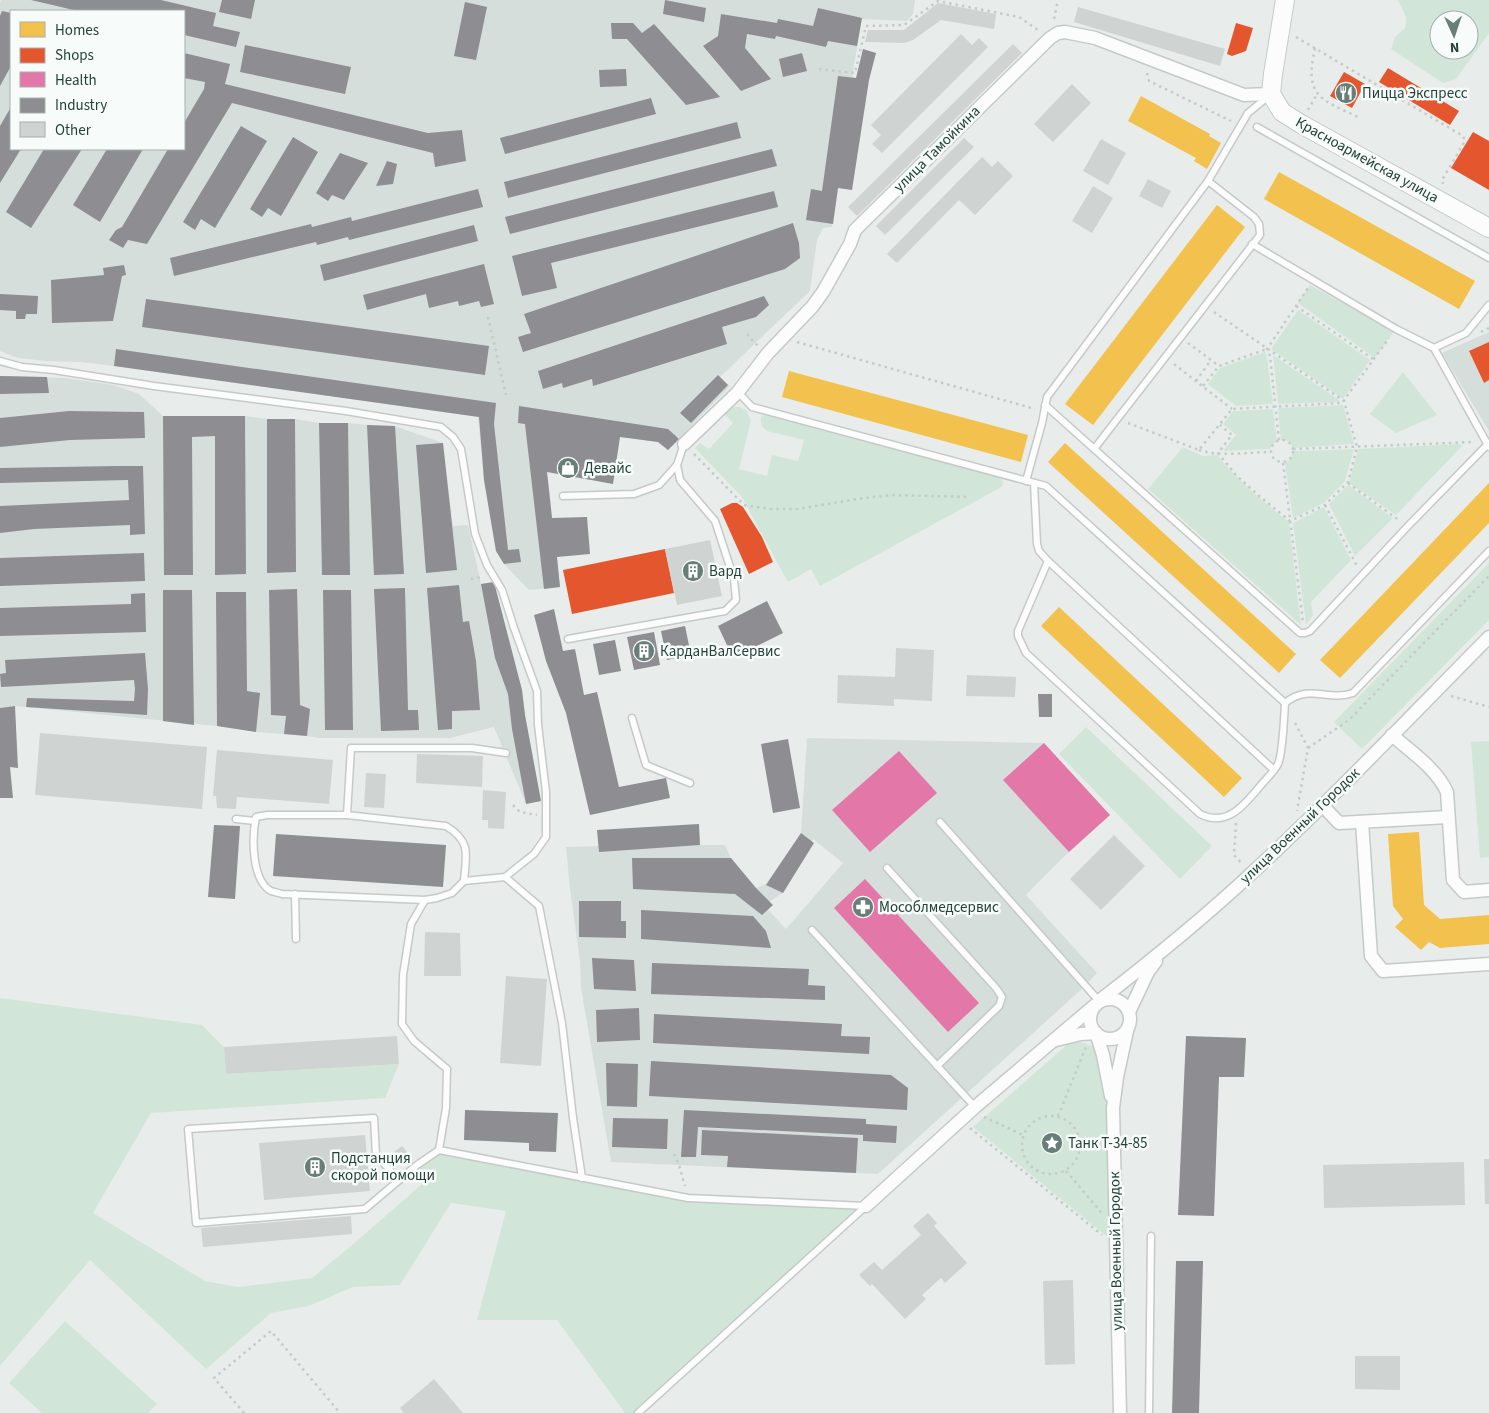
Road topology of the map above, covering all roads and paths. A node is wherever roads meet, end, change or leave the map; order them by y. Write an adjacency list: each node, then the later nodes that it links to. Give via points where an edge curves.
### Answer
1 (1284, 0): 7 (street, via 1272,74)
2 (1293, 35): 4 (path)
3 (1050, 38): 5 (street, via 1058,33 1074,33); 6 (path, via 1019,17 938,1 904,25 866,26 855,74); 25 (street, улица Тамойкина, via 855,230 823,292)
4 (1315, 48): 8 (path, via 1312,82); 14 (path, via 1463,136 1465,142 1442,180)
5 (1140, 55): 7 (street, via 1244,95); 11 (path, via 1149,81)
6 (819, 69)
7 (1272, 94): 11 (lane, via 1248,113); 15 (street, Красноармейская улица, via 1282,112 1301,124)
8 (1317, 94): 9 (path); 10 (path, via 1326,102)
9 (1306, 116)
10 (1360, 118)
11 (1240, 126): 13 (lane)
12 (1257, 127): 17 (lane)
13 (1208, 181): 16 (lane, via 1259,224 1260,235); 39 (lane, via 1047,397)
14 (1444, 188)
15 (1489, 228)
16 (1252, 244): 18 (lane); 20 (lane)
17 (1489, 258)
18 (1313, 280): 21 (path); 23 (lane)
19 (1489, 305): 26 (lane, via 1466,333)
20 (1205, 306): 24 (lane); 27 (path)
21 (1296, 306): 27 (path); 30 (path)
22 (488, 317): 36 (path)
23 (1396, 329): 26 (lane); 30 (path)
24 (1180, 337): 28 (lane); 29 (path)
25 (782, 338): 35 (street, улица Тамойкина); 39 (path)
26 (1434, 348): 46 (lane)
27 (1268, 349): 32 (path); 37 (path); 38 (path)
28 (1165, 357): 33 (path); 41 (lane)
29 (1211, 360): 32 (path); 33 (path)
30 (1373, 360): 37 (path)
31 (0, 361): 82 (lane, via 154,386 365,414 441,427 453,437 461,449 475,534 487,565 502,590 537,692)
32 (1219, 366): 34 (path)
33 (1196, 381): 34 (path)
34 (1203, 386): 40 (path)
35 (738, 392): 44 (street, улица Тамойкина); 54 (lane, via 752,407)
36 (506, 396)
37 (1344, 401): 38 (path, via 1342,404); 45 (path)
38 (1275, 407): 40 (path); 43 (path)
39 (1044, 408): 47 (lane); 54 (lane)
40 (1232, 409): 42 (path)
41 (1117, 419): 47 (lane); 49 (path)
42 (1220, 424): 49 (path); 51 (path, via 1232,435)
43 (1279, 440): 48 (path, via 1288,442); 50 (path)
44 (684, 444): 53 (lane); 58 (path, via 744,505 797,509 894,495)
45 (1357, 446): 46 (path, via 1475,442); 48 (path); 55 (path)
46 (1488, 446): 61 (lane)
47 (1094, 449): 66 (lane, via 1296,630)
48 (1293, 449): 52 (path, via 1290,459)
49 (1199, 450): 51 (path)
50 (1270, 452): 51 (path); 52 (path, via 1276,462)
51 (1218, 453): 60 (path, via 1243,482)
52 (1283, 463): 60 (path)
53 (677, 465): 57 (lane, via 659,485 634,494); 68 (lane, via 680,480 715,521 734,579 736,600 725,611)
54 (1026, 481): 56 (lane)
55 (1348, 482): 59 (path); 61 (path)
56 (1034, 483): 63 (lane, via 1037,544); 70 (lane, via 1050,489)
57 (563, 496)
58 (969, 497)
59 (1325, 505): 60 (path); 64 (path)
60 (1290, 521): 66 (path)
61 (1408, 526): 64 (lane)
62 (1489, 551): 70 (lane, via 1353,693 1339,696 1303,693)
63 (1048, 561): 76 (lane); 80 (lane, via 1018,631 1026,652 1200,814 1208,818 1222,818)
64 (1362, 574): 66 (lane, via 1310,631)
65 (1489, 576): 74 (path, via 1349,720)
66 (1304, 633)
67 (1489, 637): 73 (street, улица Военный Городок)
68 (568, 639)
69 (1451, 696): 71 (path)
70 (1285, 702): 74 (path); 76 (lane, via 1281,755)
71 (1489, 707)
72 (632, 718): 77 (lane, via 646,765)
73 (1392, 735): 79 (street, улица Военный Городок); 83 (street, via 1443,783 1447,792)
74 (1308, 748): 88 (path)
75 (506, 753): 81 (lane, via 472,748 351,748)
76 (1274, 770): 80 (lane)
77 (690, 783)
78 (513, 804): 82 (path, via 520,812)
79 (1322, 805): 87 (street, via 1339,823); 88 (street, улица Военный Городок)
80 (1236, 812): 90 (path, via 1234,855)
81 (347, 815): 85 (lane, via 267,815 256,817); 92 (lane, via 446,826 458,834 466,847)
82 (546, 816): 91 (lane, via 546,837 534,854)
83 (1448, 817): 87 (street); 93 (street, via 1453,880 1464,892)
84 (236, 819): 85 (lane)
85 (255, 821): 94 (lane, via 255,867 260,879 270,890)
86 (940, 822): 100 (lane)
87 (1362, 822): 99 (street, via 1371,956 1383,971)
88 (1293, 834): 90 (street, улица Военный Городок)
89 (887, 868): 105 (lane, via 1002,997 999,1006)
90 (1251, 874): 98 (street, улица Военный Городок)
91 (505, 878): 92 (lane); 114 (lane, via 539,906 562,1023)
92 (464, 881): 95 (lane, via 452,893)
93 (1489, 890)
94 (295, 894): 95 (lane); 97 (lane)
95 (425, 900): 111 (lane, via 411,924 403,975 402,1024 414,1041 447,1069 446,1108)
96 (812, 930): 105 (lane)
97 (296, 939)
98 (1162, 952): 100 (street, улица Военный Городок); 101 (street, via 1148,972)
99 (1489, 964)
100 (1097, 1004): 101 (street, via 1105,999 1115,999); 103 (street, via 1091,1012 1090,1022); 104 (street, улица Военный Городок)
101 (1129, 1012): 102 (street)
102 (1127, 1031): 103 (street, via 1112,1039); 107 (street, улица Военный Городок)
103 (1096, 1033): 104 (street, via 1074,1035); 107 (street); 108 (path, via 1087,1044)
104 (1050, 1043): 106 (street, улица Военный Городок)
105 (937, 1066): 106 (lane)
106 (976, 1107): 109 (street, улица Военный Городок); 110 (path, via 984,1117)
107 (1114, 1108): 124 (street, улица Военный Городок)
108 (1058, 1116): 110 (path, via 1048,1115 1035,1120); 113 (path, via 1072,1124 1081,1142 1076,1162)
109 (963, 1119): 117 (street, улица Военный Городок); 119 (path)
110 (1023, 1135): 113 (path, via 1024,1156 1032,1167 1052,1174)
111 (439, 1150): 114 (lane); 115 (lane)
112 (674, 1154): 116 (path)
113 (1066, 1170): 118 (path)
114 (582, 1178): 116 (lane)
115 (399, 1180): 115 (lane, via 364,1209 196,1223 188,1129 374,1118 376,1155)
116 (688, 1198): 117 (lane)
117 (866, 1206): 123 (lane)
118 (1104, 1216)
119 (1104, 1236)
120 (1151, 1236): 125 (lane)
121 (244, 1413): 122 (path, via 214,1378 271,1331)
122 (340, 1413)
123 (638, 1413)
124 (1120, 1413)
125 (1149, 1413)

